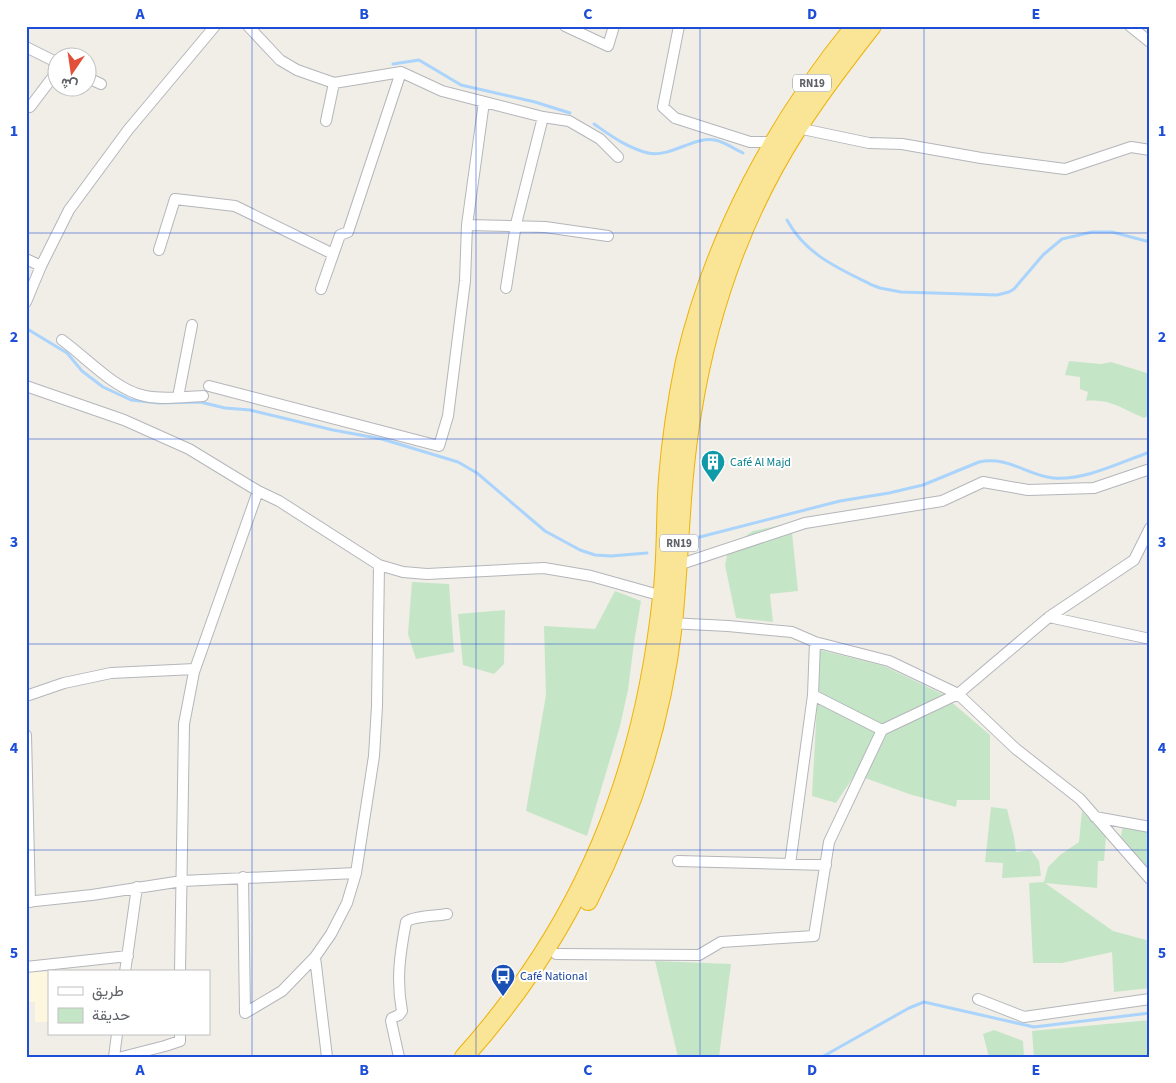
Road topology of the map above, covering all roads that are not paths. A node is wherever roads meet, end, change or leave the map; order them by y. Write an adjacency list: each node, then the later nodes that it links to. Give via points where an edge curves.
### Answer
1 (215, 26): 31 (street, via 128,130 69,210)
2 (248, 26): 15 (street, via 280,60 297,70)
3 (565, 26): 4 (street, via 608,46)
4 (614, 26)
5 (679, 26): 22 (street, via 663,107 675,118 750,142)
6 (855, 26): 21 (highway, RN19, via 824,66)
7 (872, 26): 21 (highway, RN19)
8 (1130, 26): 9 (street)
9 (1150, 42)
10 (26, 48): 11 (street)
11 (48, 58)
12 (401, 72): 15 (street); 17 (street, via 442,91); 29 (street, via 348,232 340,235)
13 (48, 83): 18 (street)
14 (98, 83): 16 (street)
15 (334, 83): 20 (street)
16 (101, 84)
17 (484, 102): 19 (street); 25 (street)
18 (30, 107)
19 (543, 117): 24 (street, via 569,121 600,139); 26 (street)
20 (326, 121)
21 (791, 126): 22 (highway, RN19); 23 (street, via 869,143 902,144 1065,169 1131,147); 36 (highway, RN19)
22 (774, 142): 36 (highway, RN19, via 754,176 708,283)
23 (1150, 150)
24 (618, 158)
25 (467, 225): 26 (street); 39 (street, via 465,281 448,416 439,446)
26 (516, 226): 27 (street); 32 (street)
27 (608, 236)
28 (159, 250): 29 (street, via 175,199 235,206)
29 (334, 254): 33 (street)
30 (26, 259): 31 (street)
31 (41, 266): 34 (street)
32 (506, 288)
33 (321, 289)
34 (26, 302)
35 (192, 325): 41 (street)
36 (702, 326): 46 (highway, RN19, via 698,382 687,442); 47 (highway, RN19, via 680,386 668,478)
37 (62, 340): 41 (street, via 128,391 147,397)
38 (26, 386): 43 (street, via 124,420 188,449)
39 (209, 386)
40 (203, 396): 41 (street)
41 (178, 398)
42 (1150, 469): 46 (street, via 1094,488 1028,490 983,482 942,501 804,523)
43 (258, 490): 45 (street); 52 (street)
44 (1150, 528): 48 (street, via 1134,560)
45 (379, 565): 47 (street, via 427,574 544,568 591,576); 64 (street, via 374,756)
46 (678, 565): 47 (highway, RN19)
47 (669, 598): 49 (highway, RN19)
48 (1049, 617): 50 (street); 53 (street)
49 (666, 623): 51 (street, via 792,632); 71 (highway, RN19, via 667,664 656,721 632,800 600,877); 85 (highway, RN19, via 637,741 620,798 598,852 574,901 533,969)
50 (1150, 639)
51 (815, 642): 53 (street, via 890,661); 54 (street)
52 (195, 669): 55 (street, via 112,672); 67 (street, via 184,724)
53 (958, 694): 56 (street); 59 (street, via 1016,749 1080,799)
54 (813, 695): 56 (street); 62 (street)
55 (26, 696)
56 (882, 730): 63 (street, via 829,842)
57 (26, 734): 58 (street)
58 (27, 811): 69 (street)
59 (1095, 817): 60 (street); 66 (street)
60 (1150, 827)
61 (678, 861): 62 (street)
62 (790, 864): 63 (street)
63 (826, 865): 71 (street, via 814,936 720,942 699,955)
64 (356, 873): 65 (street); 73 (street, via 348,902)
65 (243, 878): 67 (street); 73 (street, via 245,1013 282,991)
66 (1150, 879)
67 (182, 881): 68 (street); 76 (street)
68 (137, 887): 69 (street); 72 (street)
69 (28, 902)
70 (447, 914): 84 (street, via 413,918 406,922 398,981 402,1011 391,1021)
71 (556, 954): 86 (highway, RN19)
72 (128, 956): 74 (street); 75 (street)
73 (314, 957): 83 (street)
74 (26, 967)
75 (126, 970)
76 (180, 970)
77 (978, 999): 78 (street, via 1024,1016)
78 (1150, 999)
79 (117, 1036): 81 (street)
80 (180, 1036): 82 (street, via 180,1041)
81 (114, 1057)
82 (122, 1057)
83 (328, 1057)
84 (399, 1057)
85 (464, 1057)
86 (479, 1057)

